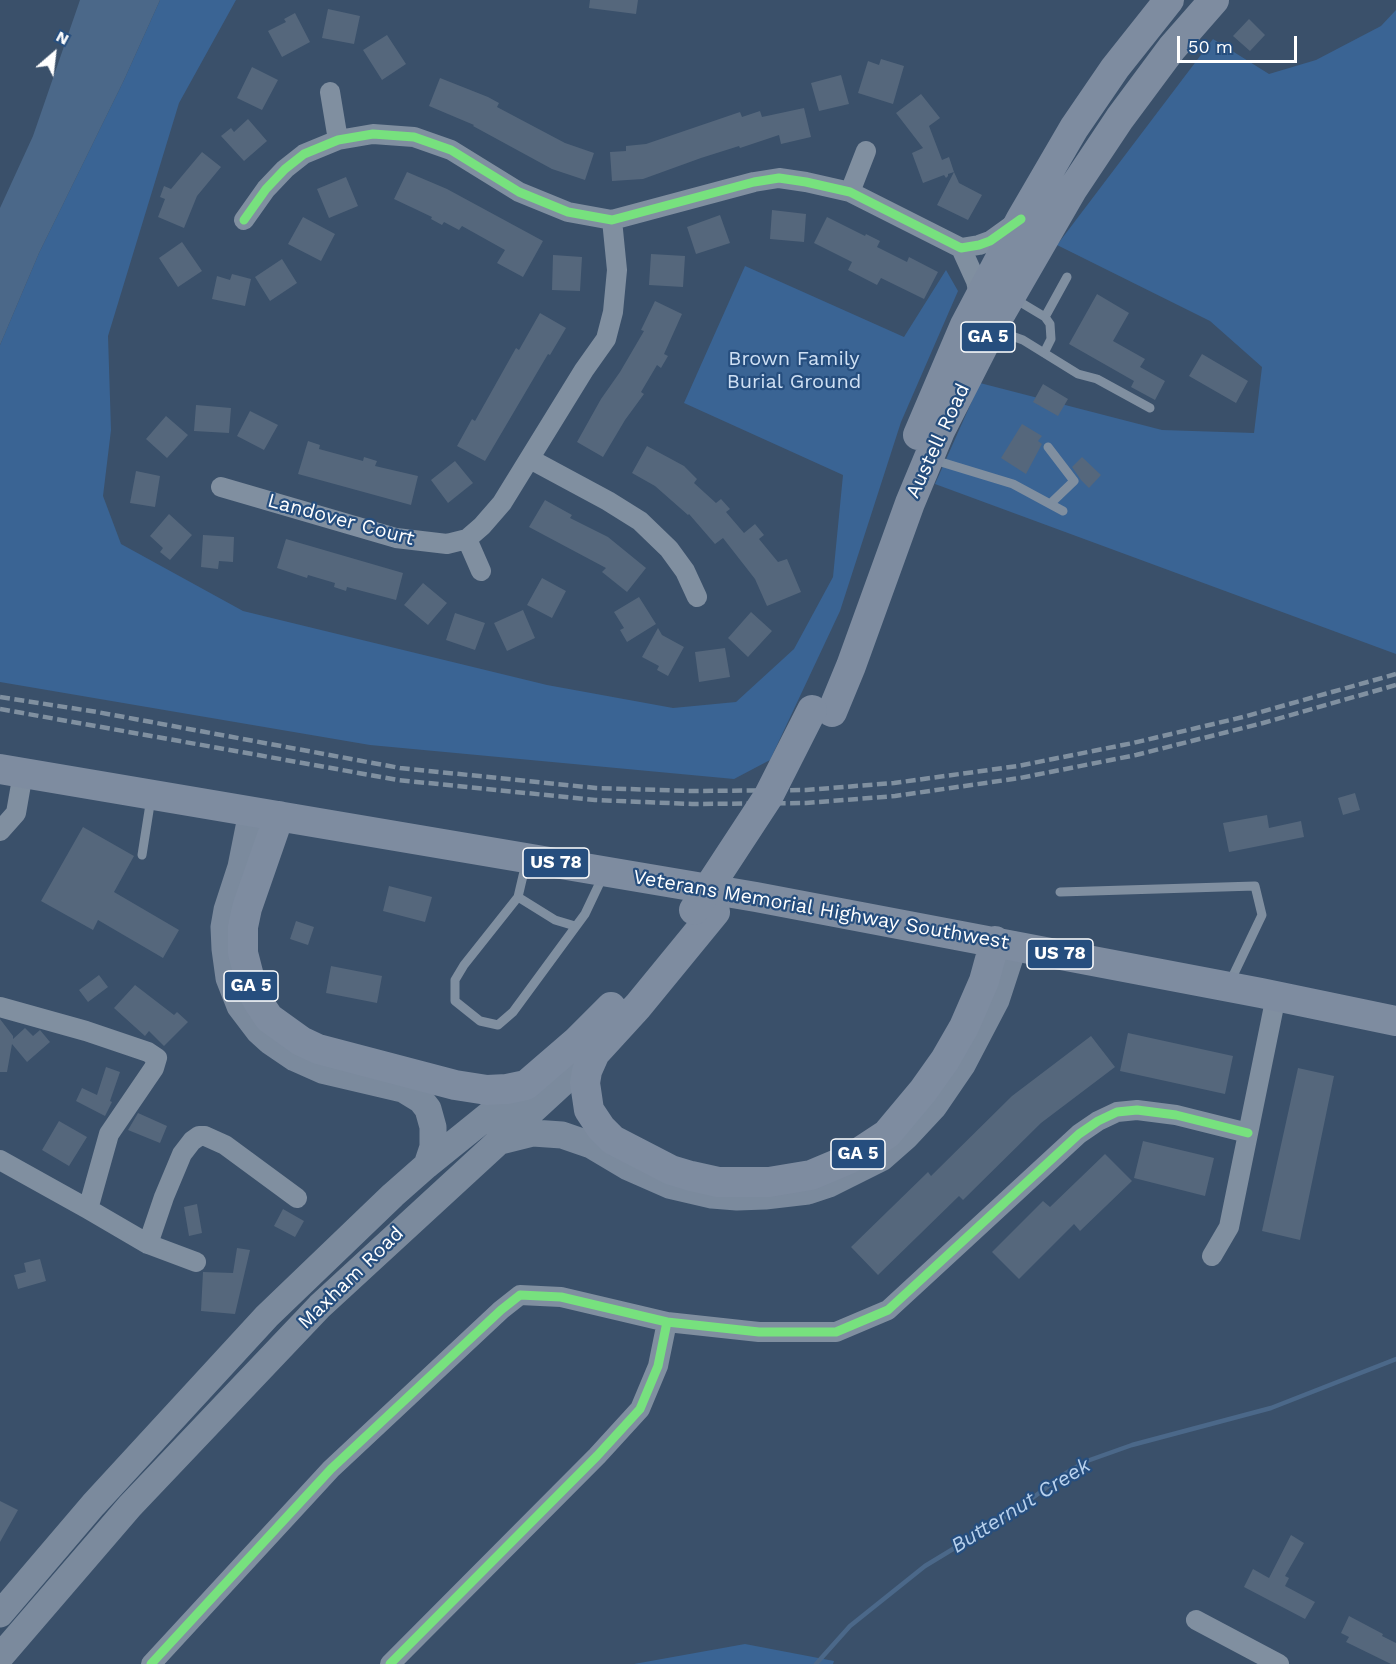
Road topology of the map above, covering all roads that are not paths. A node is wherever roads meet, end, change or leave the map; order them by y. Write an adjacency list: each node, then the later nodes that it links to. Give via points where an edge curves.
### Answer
1 (1169, 0): 7 (main road, Austell Road / GA 5, via 1080,119)
2 (1214, 0): 12 (main road, Austell Road / GA 5, via 1120,118)
3 (330, 92): 4 (street)
4 (338, 140): 8 (street, via 304,154 285,169); 9 (street, via 373,134 414,137 451,150 519,192 568,212)
5 (866, 151): 6 (street)
6 (850, 192): 9 (street, via 778,178); 10 (street)
7 (1021, 219): 10 (street, via 990,241); 13 (main road, Austell Road / GA 5)
8 (243, 220)
9 (612, 220): 20 (street, via 617,270 606,339)
10 (961, 248): 13 (street)
11 (1067, 277): 14 (lane)
12 (1010, 296): 14 (lane); 15 (main road, Austell Road / GA 5)
13 (980, 299): 27 (main road, Austell Road / GA 5, via 965,325 897,486 838,649)
14 (1045, 317): 16 (lane, via 1051,339)
15 (987, 338): 16 (lane, via 1009,335); 19 (main road, Austell Road / GA 5)
16 (1044, 353): 17 (lane, via 1077,374 1097,379)
17 (1150, 408)
18 (1048, 447): 22 (lane, via 1074,481)
19 (929, 458): 22 (lane, via 1013,484); 27 (main road, Austell Road / GA 5, via 851,666)
20 (530, 459): 24 (street, via 502,503); 26 (street, via 640,521 669,549)
21 (221, 487): 24 (street, Landover Court, via 396,538 447,544)
22 (1050, 504): 23 (lane)
23 (1064, 511)
24 (467, 539): 25 (street)
25 (481, 571)
26 (697, 597)
27 (822, 711): 37 (main road, Austell Road / GA 5, via 778,815)
28 (11, 772): 29 (main road, US 78); 31 (street, via 16,813)
29 (152, 795): 30 (main road, US 78); 32 (lane)
30 (265, 814): 33 (main road, Veterans Memorial Highway Southwest / US 78); 46 (main road, GA 5, via 242,940 253,992 269,1018 318,1049 471,1088); 50 (main road, via 241,867 224,927 229,978 240,1006 259,1031 295,1058 322,1070 403,1089 421,1100 434,1127)
31 (0, 831)
32 (142, 855)
33 (527, 858): 34 (main road, Veterans Memorial Highway Southwest / US 78); 36 (lane)
34 (604, 871): 38 (lane, via 585,914); 39 (main road, Veterans Memorial Highway Southwest / US 78)
35 (1060, 892): 41 (lane, via 1255,886 1262,915)
36 (518, 897): 38 (lane, via 555,920); 38 (lane, via 455,980 455,1001 480,1021 498,1025 513,1012)
37 (704, 911): 40 (main road, Maxham Road / GA 5)
38 (575, 926)
39 (1004, 943): 41 (main road, Veterans Memorial Highway Southwest / US 78); 45 (main road, GA 5, via 964,1027 911,1108 871,1145 811,1175 769,1182 718,1182 671,1170 633,1152 613,1140 589,1110 585,1083); 48 (main road, via 996,1000 962,1065 934,1106 881,1158 829,1184 788,1194 712,1195 661,1182 591,1145 562,1135 533,1133)
40 (669, 955): 45 (main road, Maxham Road / GA 5); 46 (main road, Maxham Road / GA 5)
41 (1228, 986): 42 (main road, Veterans Memorial Highway Southwest / US 78)
42 (1276, 996): 44 (main road, Veterans Memorial Highway Southwest / US 78); 47 (street)
43 (0, 1007): 52 (street, via 86,1030 157,1058 109,1134)
44 (1396, 1021)
45 (595, 1053): 48 (main road, Maxham Road)
46 (526, 1085): 50 (main road, Maxham Road)
47 (1248, 1133): 54 (street, via 1229,1227); 56 (street, via 1176,1115 1137,1110 1117,1112 1098,1120 888,1310 836,1332 759,1332)
48 (500, 1141): 59 (main road, Maxham Road, via 348,1278 267,1360 130,1506)
49 (0, 1160): 52 (street)
50 (427, 1165): 57 (main road, Maxham Road, via 260,1324)
51 (297, 1198): 53 (street, via 225,1145 199,1136 182,1154)
52 (88, 1209): 53 (street)
53 (148, 1244): 55 (street)
54 (1212, 1256)
55 (196, 1262)
56 (667, 1322): 60 (street, via 561,1296 520,1295 331,1468); 61 (street, via 658,1366 640,1409)
57 (4, 1601)
58 (1196, 1620): 62 (street)
59 (0, 1657)
60 (151, 1664)
61 (390, 1664)
62 (1279, 1664)

